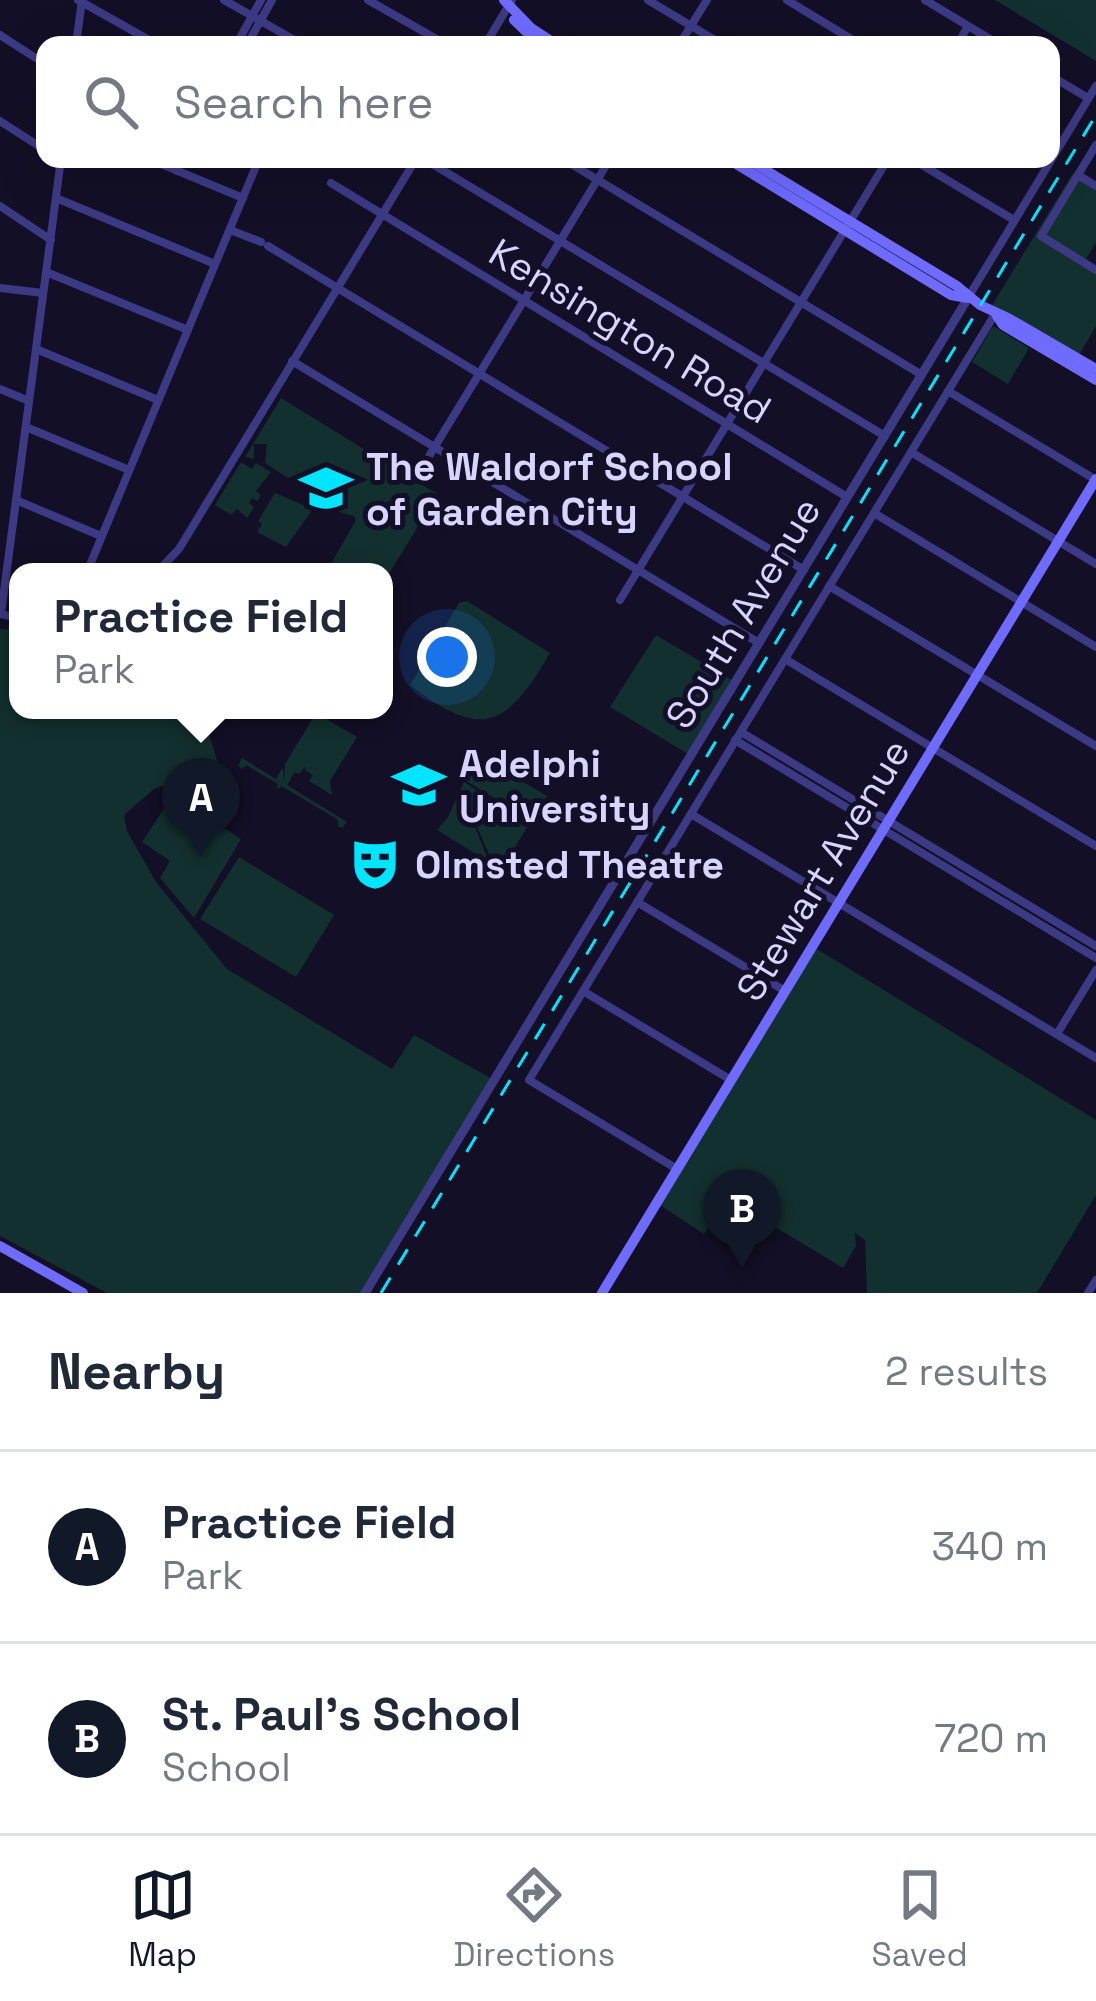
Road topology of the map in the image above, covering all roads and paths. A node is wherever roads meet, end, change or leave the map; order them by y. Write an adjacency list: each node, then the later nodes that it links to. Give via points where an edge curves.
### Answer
1 (224, 0): 11 (street)
2 (261, 0): 11 (street)
3 (272, 0): 11 (street)
4 (368, 0): 20 (street)
5 (648, 0): 12 (street)
6 (707, 0): 12 (street)
7 (787, 0): 26 (street)
8 (925, 0): 13 (street)
9 (81, 1): 15 (street); 16 (street)
10 (508, 2): 21 (street); 22 (main road); 23 (main road)
11 (256, 18): 17 (street); 18 (street); 19 (street)
12 (691, 26): 24 (street); 25 (street)
13 (968, 26): 27 (street); 28 (street)
14 (0, 35): 29 (street)
15 (77, 36)
16 (142, 36)
17 (243, 36)
18 (250, 36)
19 (287, 36)
20 (431, 36)
21 (489, 36)
22 (531, 36)
23 (543, 36)
24 (685, 36)
25 (708, 36)
26 (846, 36)
27 (962, 36)
28 (985, 36)
29 (36, 58)
30 (1060, 81): 32 (street)
31 (1096, 86): 32 (street, South Avenue)
32 (1088, 98): 35 (street, South Avenue)
33 (0, 121): 34 (street)
34 (36, 144)
35 (1060, 144)
36 (1096, 145): 51 (street)
37 (59, 168): 55 (street)
38 (170, 168): 50 (street)
39 (178, 168): 50 (street)
40 (255, 168): 56 (street)
41 (413, 168): 58 (street)
42 (428, 168): 63 (street)
43 (578, 168): 52 (street)
44 (605, 168): 52 (street)
45 (744, 168): 60 (main road)
46 (762, 168): 60 (main road)
47 (883, 168): 60 (street)
48 (927, 168): 59 (street)
49 (1046, 168): 59 (street, South Avenue)
50 (177, 171): 56 (street)
51 (1078, 175): 54 (street); 65 (street, via 1041,236)
52 (598, 180): 63 (street); 72 (street)
53 (331, 183): 58 (street, Kensington Road)
54 (1096, 186)
55 (56, 198): 62 (street); 64 (street)
56 (243, 198): 61 (street)
57 (0, 206): 62 (street)
58 (381, 215): 68 (street); 71 (street, Kensington Road)
59 (1014, 220): 70 (street, South Avenue)
60 (848, 225): 70 (main road, via 951,295); 72 (street)
61 (230, 230): 64 (street); 68 (street)
62 (51, 240): 66 (street)
63 (560, 241): 71 (street); 77 (street)
64 (215, 264): 74 (street)
65 (1096, 269)
66 (46, 272): 69 (street); 74 (street)
67 (0, 288): 69 (street)
68 (337, 289): 76 (street); 79 (street)
69 (44, 293): 75 (street)
70 (968, 298): 73 (main road); 80 (street, South Avenue)
71 (523, 302): 79 (street); 86 (street, Kensington Road)
72 (801, 302): 77 (street); 80 (street)
73 (994, 314): 78 (main road); 81 (main road); 83 (street)
74 (188, 330): 84 (street)
75 (36, 349): 84 (street); 85 (street)
76 (292, 361): 89 (street); 101 (street)
77 (764, 363): 86 (street); 88 (street)
78 (1096, 369)
79 (479, 375): 89 (street); 94 (street)
80 (922, 375): 88 (street, South Avenue)
81 (1096, 380)
82 (0, 389): 85 (street)
83 (948, 391): 90 (street); 93 (street)
84 (158, 400): 91 (street)
85 (28, 401): 87 (street)
86 (727, 424): 94 (street); 95 (street, Kensington Road)
87 (26, 427): 91 (street); 96 (street)
88 (885, 436): 95 (street, South Avenue)
89 (435, 447): 92 (street); 103 (street)
90 (910, 452): 97 (street); 99 (street)
91 (129, 470): 98 (street)
92 (417, 476)
93 (1096, 480): 99 (main road, Stewart Avenue)
94 (682, 497): 103 (street); 104 (street)
95 (848, 497): 104 (street, South Avenue)
96 (16, 500): 98 (street); 105 (street)
97 (874, 513): 106 (street); 108 (street)
98 (101, 536): 100 (street)
99 (1058, 541): 102 (street); 108 (main road, Stewart Avenue)
100 (90, 563)
101 (165, 563)
102 (1096, 563)
103 (638, 570): 107 (street); 110 (street)
104 (804, 570): 110 (street, South Avenue)
105 (3, 571): 109 (street)
106 (830, 586): 112 (street); 113 (street)
107 (620, 600)
108 (1022, 602): 111 (street); 113 (main road, Stewart Avenue)
109 (0, 614)
110 (759, 643): 135 (street, South Avenue)
111 (1096, 647)
112 (785, 658): 114 (street); 116 (street)
113 (977, 675): 115 (street); 116 (main road, Stewart Avenue)
114 (738, 736): 117 (street); 118 (street)
115 (1096, 746)
116 (933, 748): 118 (main road, Stewart Avenue); 119 (street)
117 (691, 814): 120 (street); 121 (street)
118 (886, 825): 121 (main road, Stewart Avenue); 122 (street)
119 (1096, 846)
120 (637, 902): 126 (street); 127 (street)
121 (839, 903): 127 (main road, Stewart Avenue); 128 (street)
122 (1031, 913): 123 (street); 124 (street)
123 (1096, 946)
124 (1096, 958)
125 (1096, 970): 128 (street)
126 (583, 991): 130 (street); 131 (street, via 529,1080)
127 (785, 992): 130 (main road, Stewart Avenue)
128 (1057, 1034): 129 (street)
129 (1096, 1058)
130 (731, 1081): 131 (main road, Stewart Avenue)
131 (677, 1169): 136 (main road, Stewart Avenue)
132 (0, 1246): 134 (main road)
133 (1096, 1280): 137 (street)
134 (83, 1293)
135 (365, 1293)
136 (602, 1293)
137 (1088, 1293)

